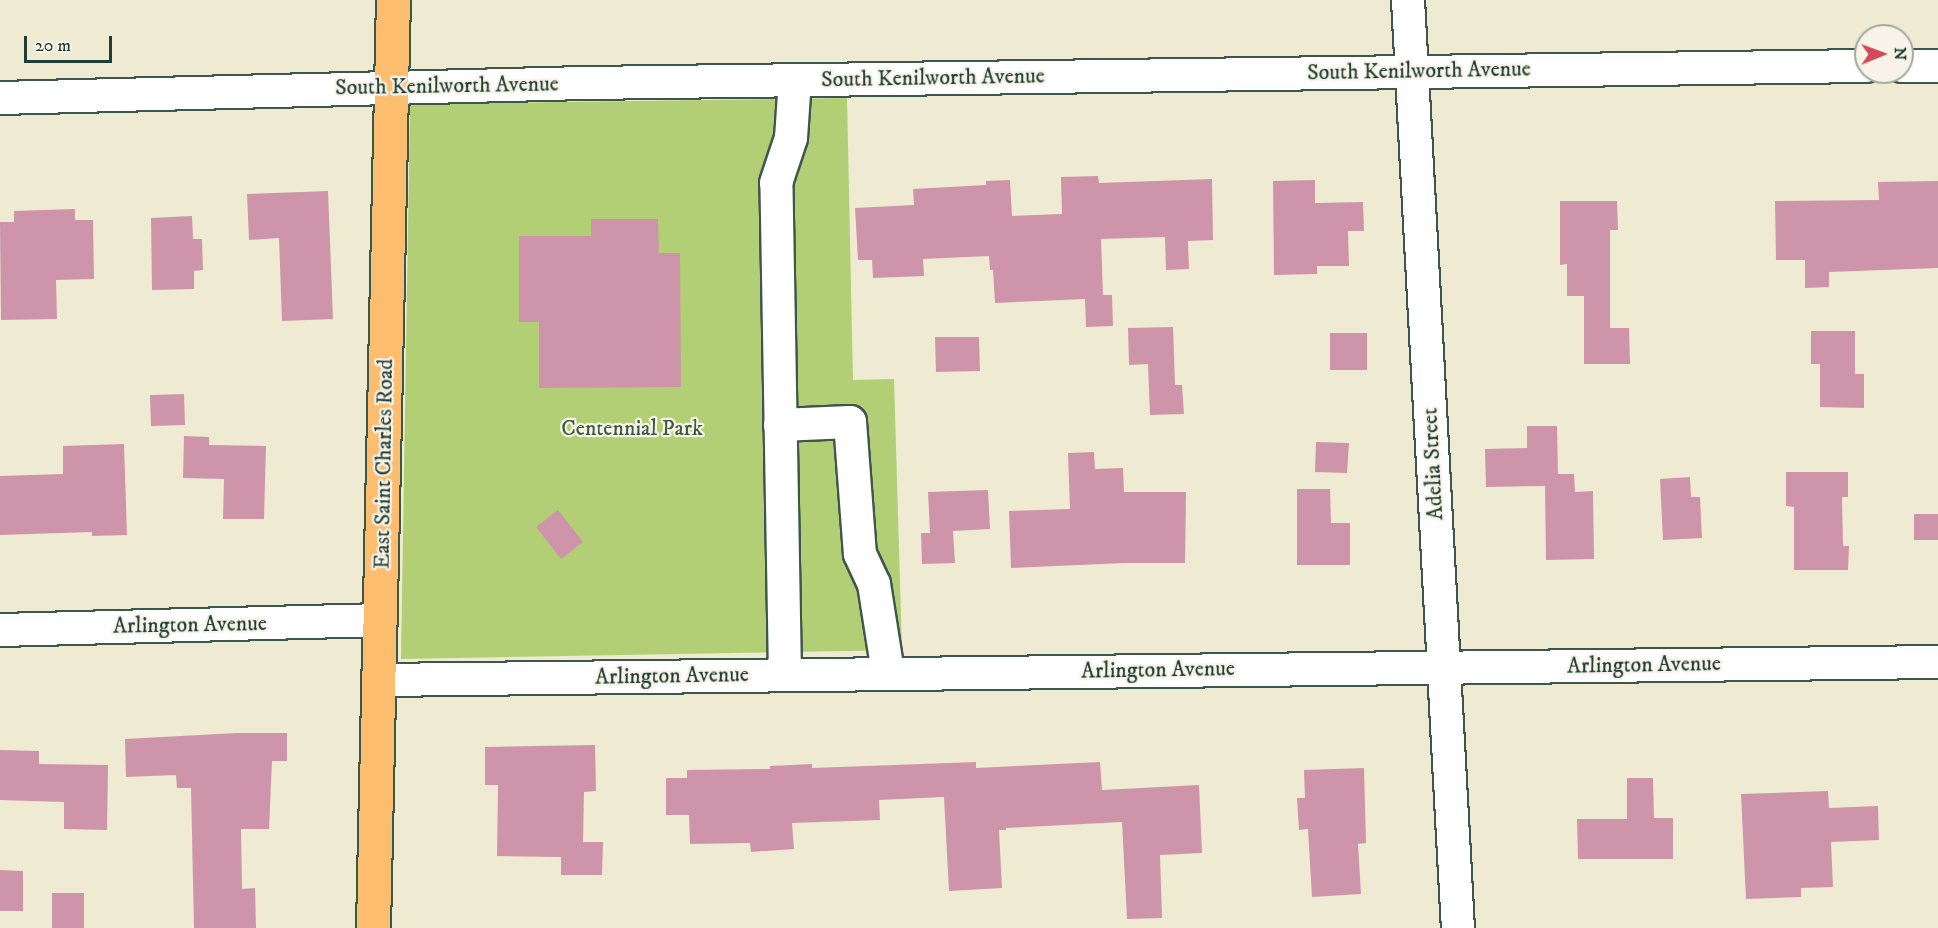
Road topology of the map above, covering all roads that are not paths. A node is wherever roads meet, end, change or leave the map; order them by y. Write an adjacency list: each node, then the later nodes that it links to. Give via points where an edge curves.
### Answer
1 (393, 0): 8 (main road, East Saint Charles Road)
2 (1408, 0): 6 (street, Adelia Street)
3 (1854, 66): 6 (street, South Kenilworth Avenue)
4 (1914, 66): 5 (street)
5 (1938, 66)
6 (1412, 71): 7 (street, South Kenilworth Avenue); 14 (street, Adelia Street)
7 (795, 80): 8 (street, South Kenilworth Avenue); 10 (street, via 790,138 776,183)
8 (392, 88): 9 (street, South Kenilworth Avenue); 11 (main road, East Saint Charles Road)
9 (0, 98)
10 (780, 425): 15 (street, via 850,422 860,554 874,584); 16 (street)
11 (380, 620): 12 (street, Arlington Avenue); 17 (main road, East Saint Charles Road)
12 (0, 630)
13 (1938, 662): 14 (street, Arlington Avenue)
14 (1444, 667): 15 (street, Arlington Avenue); 19 (street, Adelia Street)
15 (888, 672): 16 (street, Arlington Avenue)
16 (785, 675): 17 (street, Arlington Avenue)
17 (378, 680): 18 (main road, East Saint Charles Road)
18 (373, 928)
19 (1458, 928)

